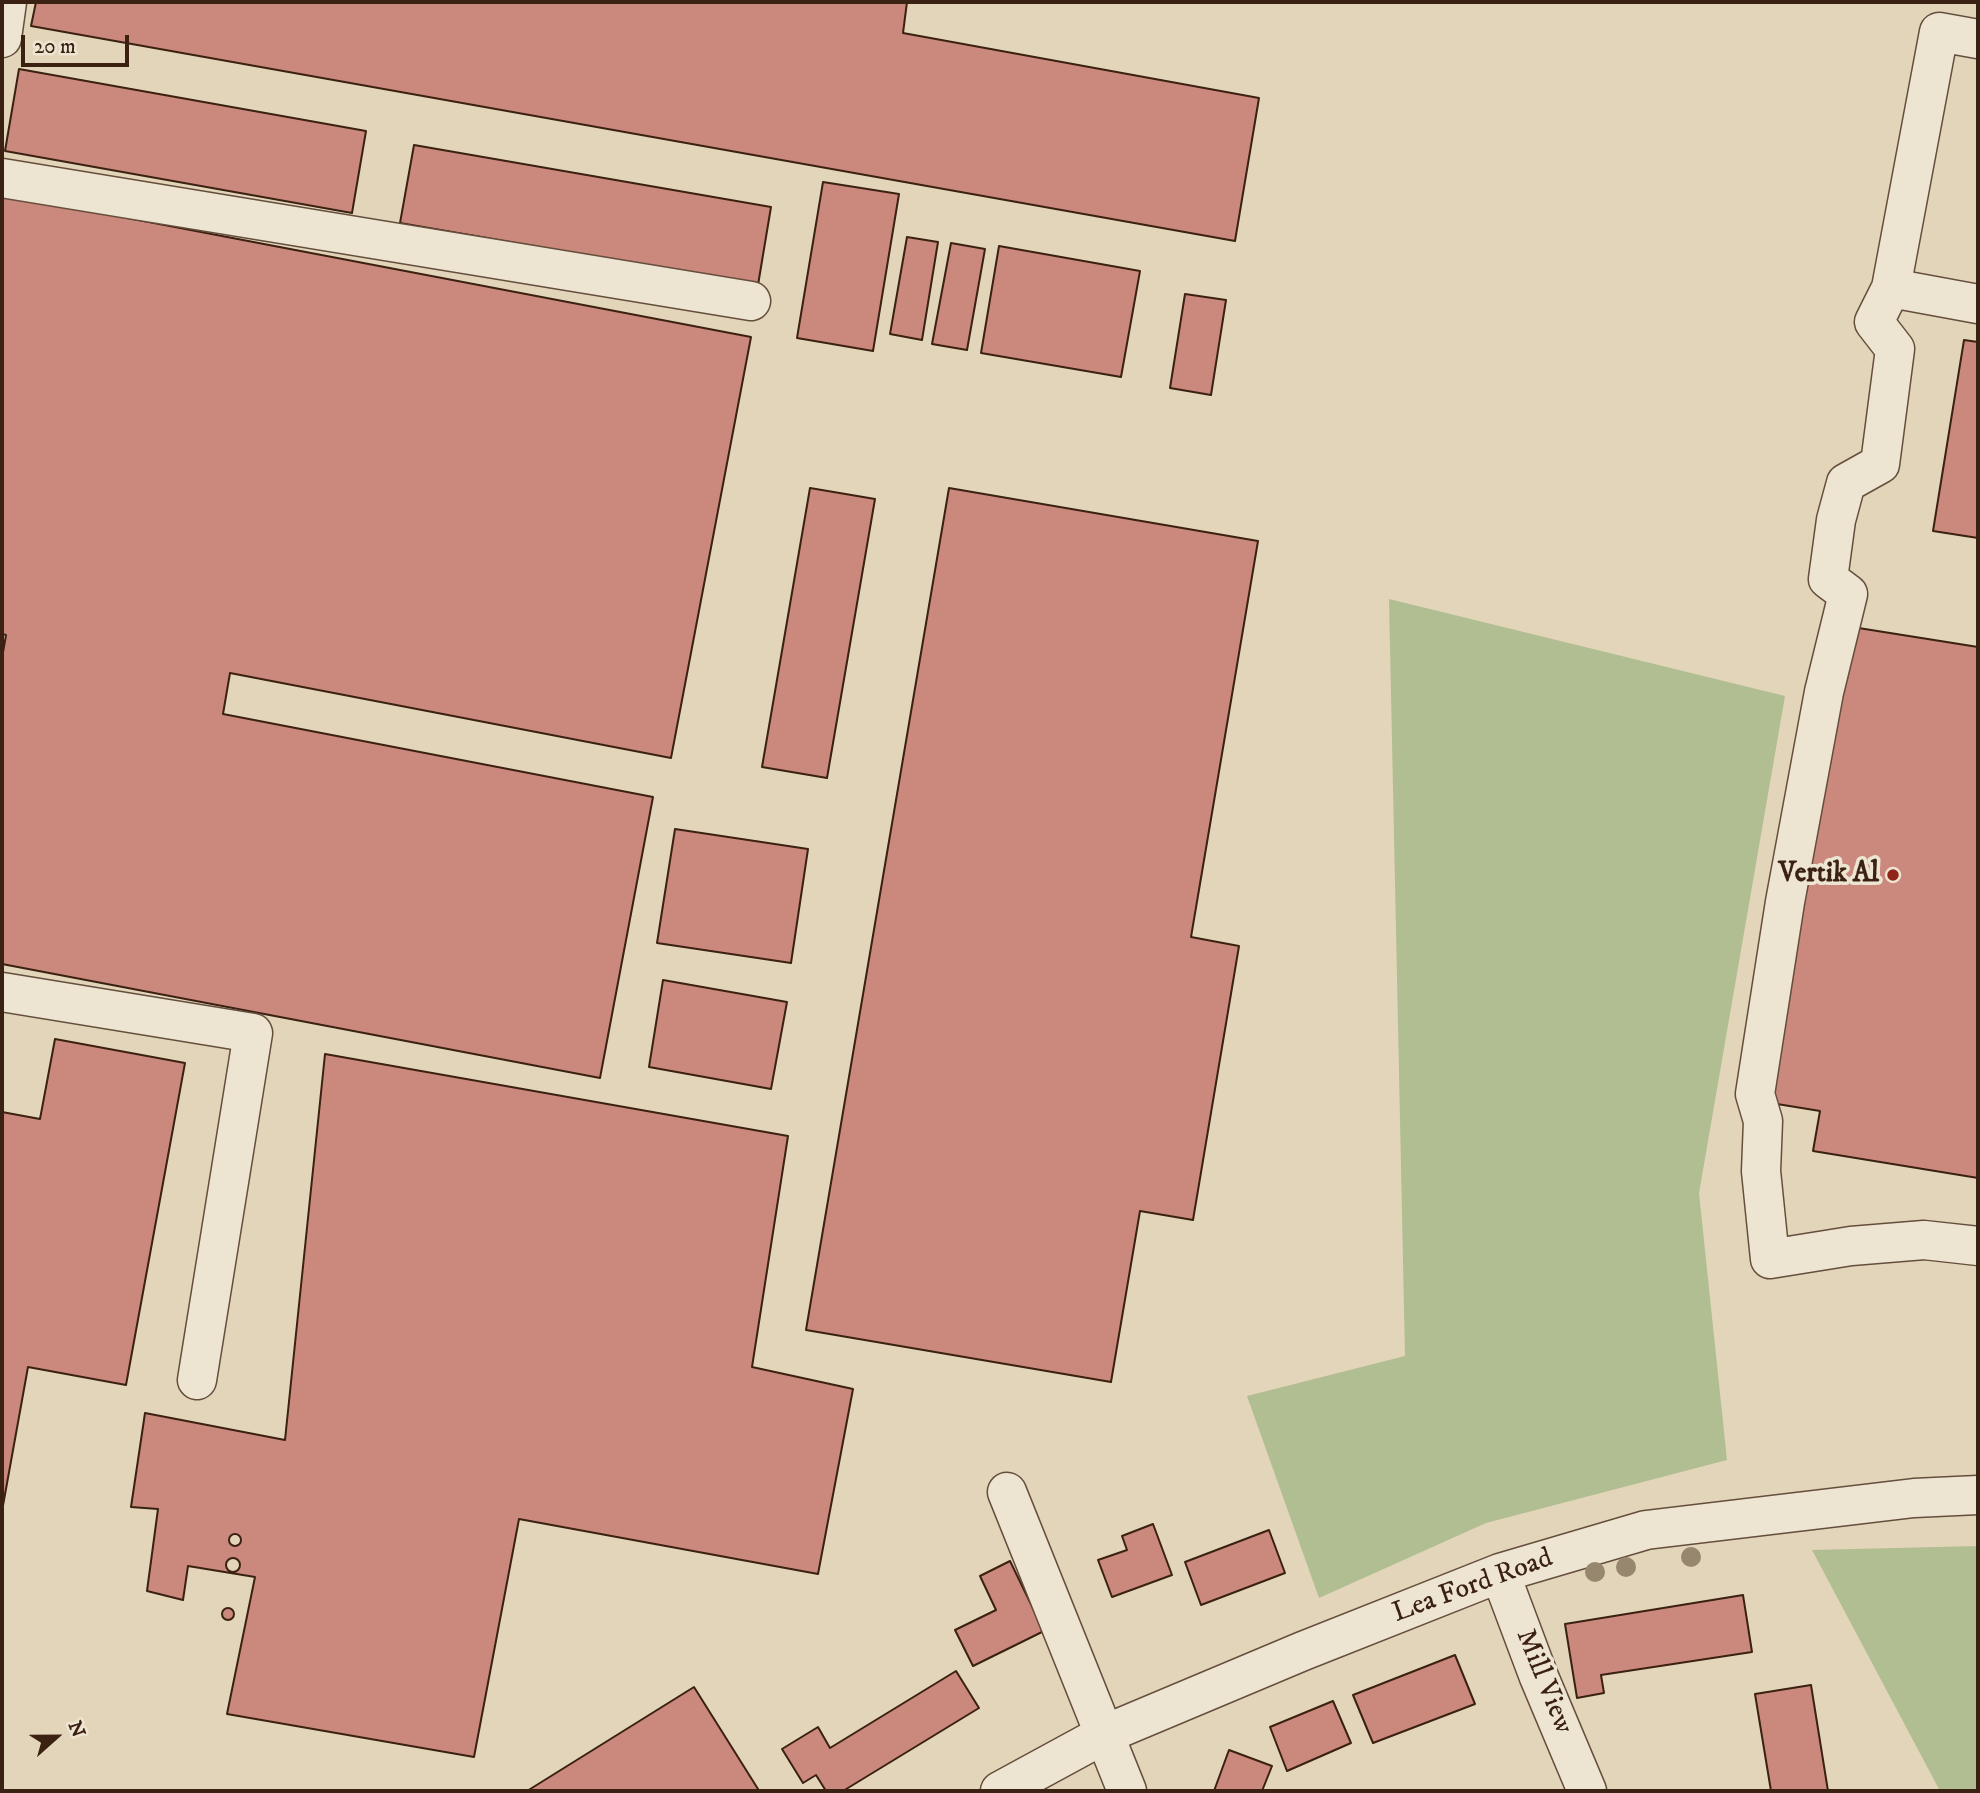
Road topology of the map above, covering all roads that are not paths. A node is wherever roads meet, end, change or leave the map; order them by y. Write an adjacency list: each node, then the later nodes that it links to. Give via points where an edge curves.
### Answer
1 (7, 2): 3 (street)
2 (1942, 17): 4 (street); 6 (street)
3 (2, 38)
4 (1978, 39)
5 (2, 178): 7 (street)
6 (1891, 288): 8 (street); 10 (street, via 1874,322 1895,349 1880,464 1846,483 1836,520 1828,579 1848,594 1824,692 1755,1094 1763,1121 1761,1171 1770,1259 1924,1240)
7 (751, 300)
8 (1978, 304)
9 (2, 992): 11 (street, via 253,1033)
10 (1978, 1246)
11 (197, 1380)
12 (1007, 1492): 15 (street)
13 (1978, 1495): 14 (street, Lea Ford Road, via 1914,1498 1646,1530)
14 (1500, 1573): 15 (street, Lea Ford Road); 18 (street, Mill View)
15 (1103, 1735): 16 (street, Lea Ford Road); 17 (street)
16 (1000, 1791)
17 (1128, 1791)
18 (1587, 1791)

